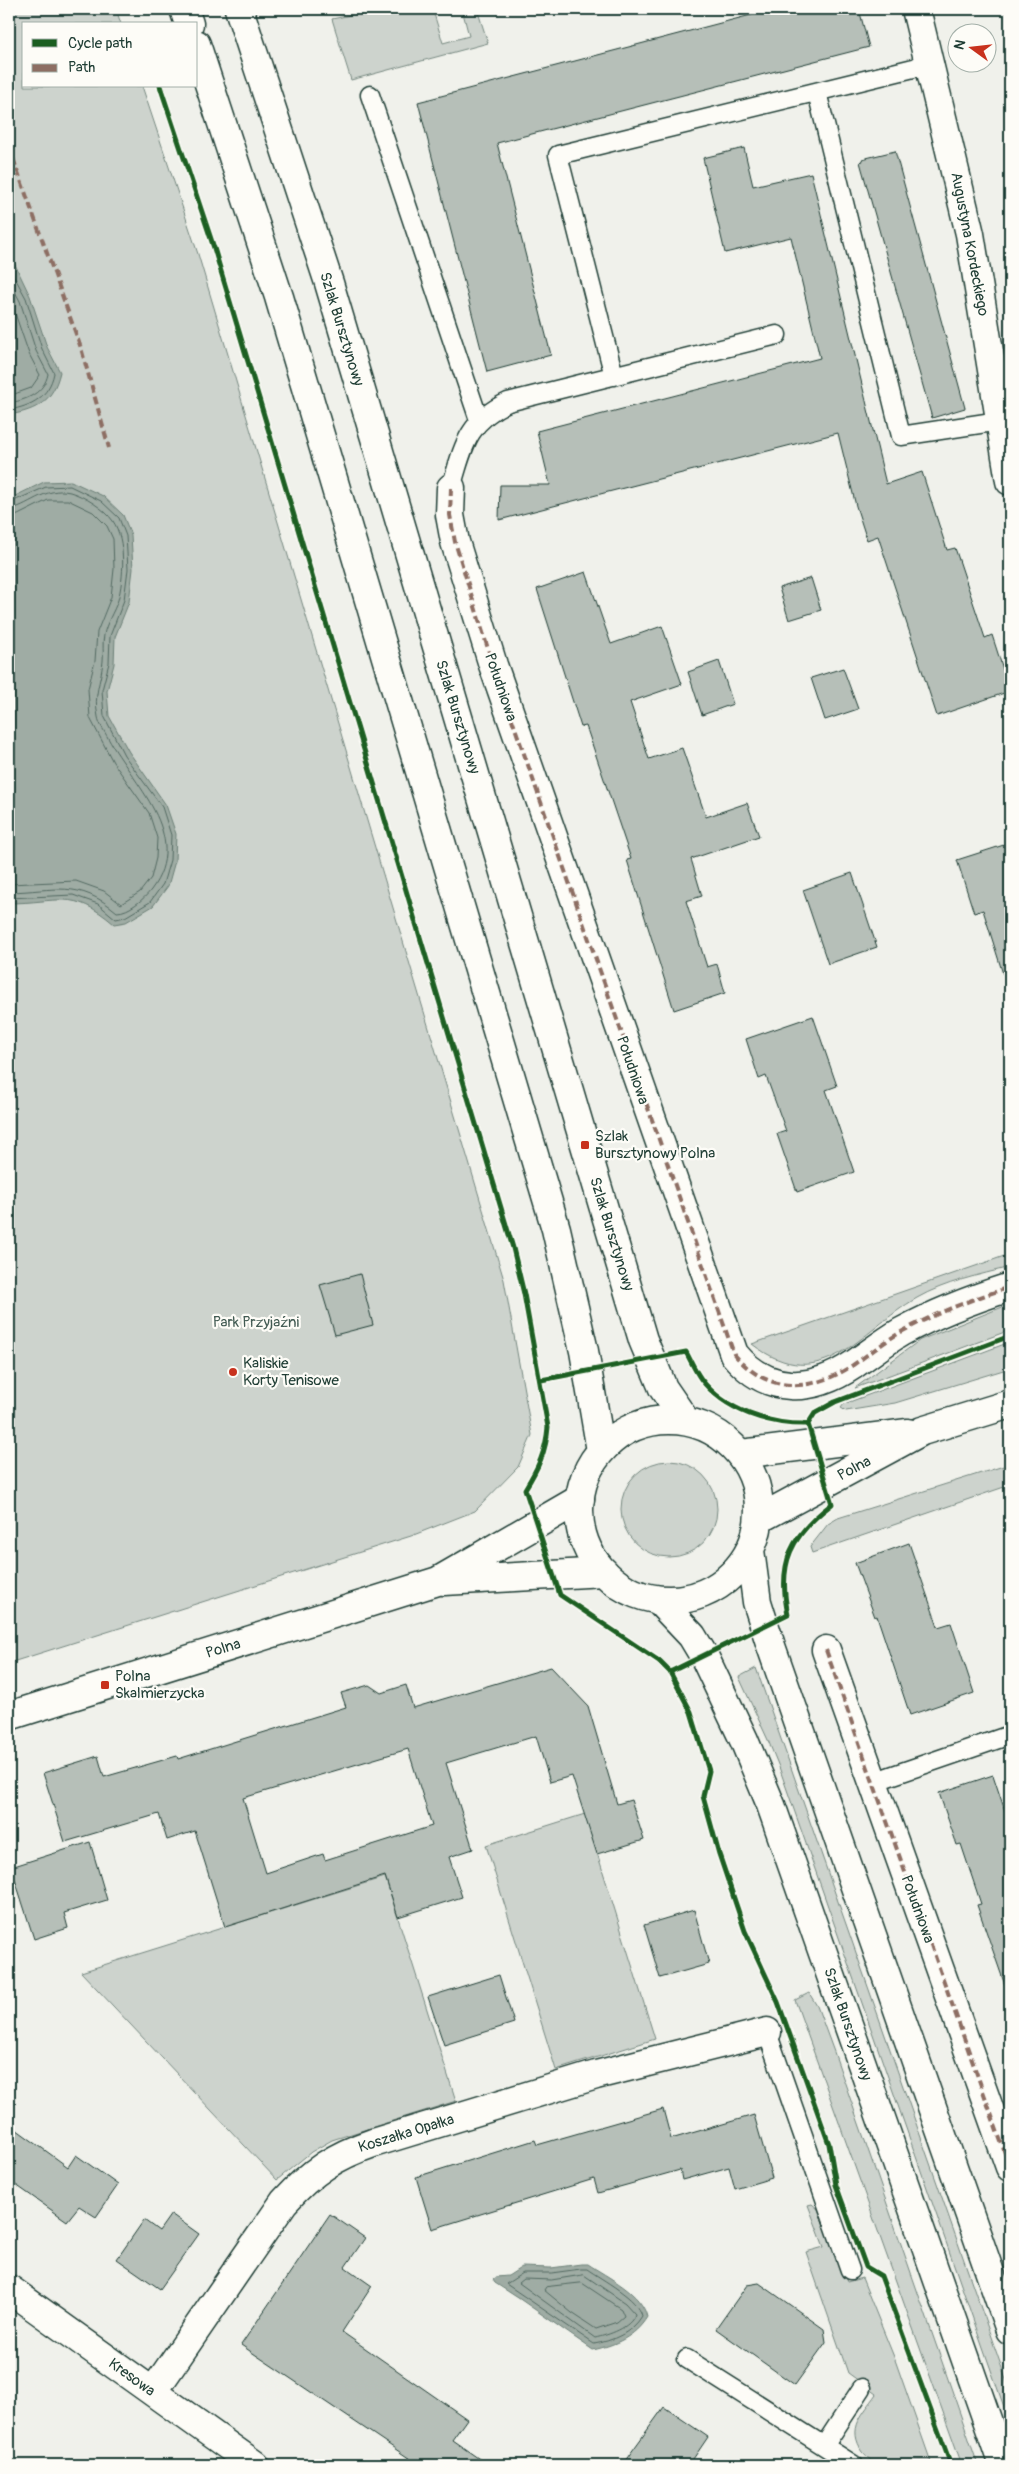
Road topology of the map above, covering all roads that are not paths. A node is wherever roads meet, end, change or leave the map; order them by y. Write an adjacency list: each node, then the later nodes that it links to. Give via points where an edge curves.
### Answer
1 (184, 9): 4 (main road)
2 (239, 9): 17 (main road, Szlak Bursztynowy, via 329,283 643,1340 663,1388)
3 (916, 9): 6 (main road, Augustyna Kordeckiego)
4 (189, 22)
5 (198, 50): 19 (main road, via 276,287 556,1229 586,1357)
6 (930, 64): 7 (lane); 11 (main road, Augustyna Kordeckiego, via 970,234)
7 (817, 92): 10 (lane, via 558,155); 11 (lane, via 901,436)
8 (370, 95): 12 (lane)
9 (777, 335): 10 (lane)
10 (614, 376): 12 (lane, via 508,402)
11 (1002, 407): 13 (main road, Augustyna Kordeckiego)
12 (479, 420): 14 (lane, via 467,437)
13 (1010, 481)
14 (451, 488): 15 (main road, Południowa, via 450,515 455,542 493,666 734,1354 746,1369 764,1380 784,1385 807,1384 830,1378 923,1320)
15 (1010, 1286)
16 (1010, 1404): 18 (main road, Polna)
17 (685, 1420): 19 (main road, via 662,1419 639,1424 618,1435); 20 (main road, via 725,1438)
18 (922, 1431): 20 (main road, Polna); 22 (main road, Polna)
19 (601, 1451): 21 (main road, via 586,1475)
20 (741, 1454): 22 (main road, via 754,1481)
21 (580, 1499): 24 (main road, via 581,1528 590,1552); 25 (main road, Polna)
22 (759, 1519): 23 (main road)
23 (750, 1550): 26 (main road, via 734,1573 712,1590 686,1599); 35 (main road, via 757,1602 769,1640)
24 (604, 1572): 25 (main road, Polna); 26 (main road, via 638,1595)
25 (438, 1582): 28 (main road, Polna)
26 (658, 1600): 42 (main road, Szlak Bursztynowy, via 692,1636 704,1656 771,1805)
27 (826, 1650): 30 (main road, Południowa)
28 (9, 1716)
29 (1010, 1735): 30 (lane)
30 (873, 1782): 32 (main road, Południowa)
31 (767, 2032): 33 (lane); 38 (main road, Koszałka Opałka, via 596,2075 373,2143 346,2152 323,2165 284,2202)
32 (1010, 2168)
33 (850, 2270)
34 (9, 2289): 38 (main road, Kresowa)
35 (1010, 2330)
36 (687, 2359): 39 (lane)
37 (862, 2388): 39 (lane)
38 (153, 2392): 40 (main road, Kresowa)
39 (824, 2446): 41 (lane)
40 (255, 2465)
41 (854, 2465)
42 (1003, 2465)

